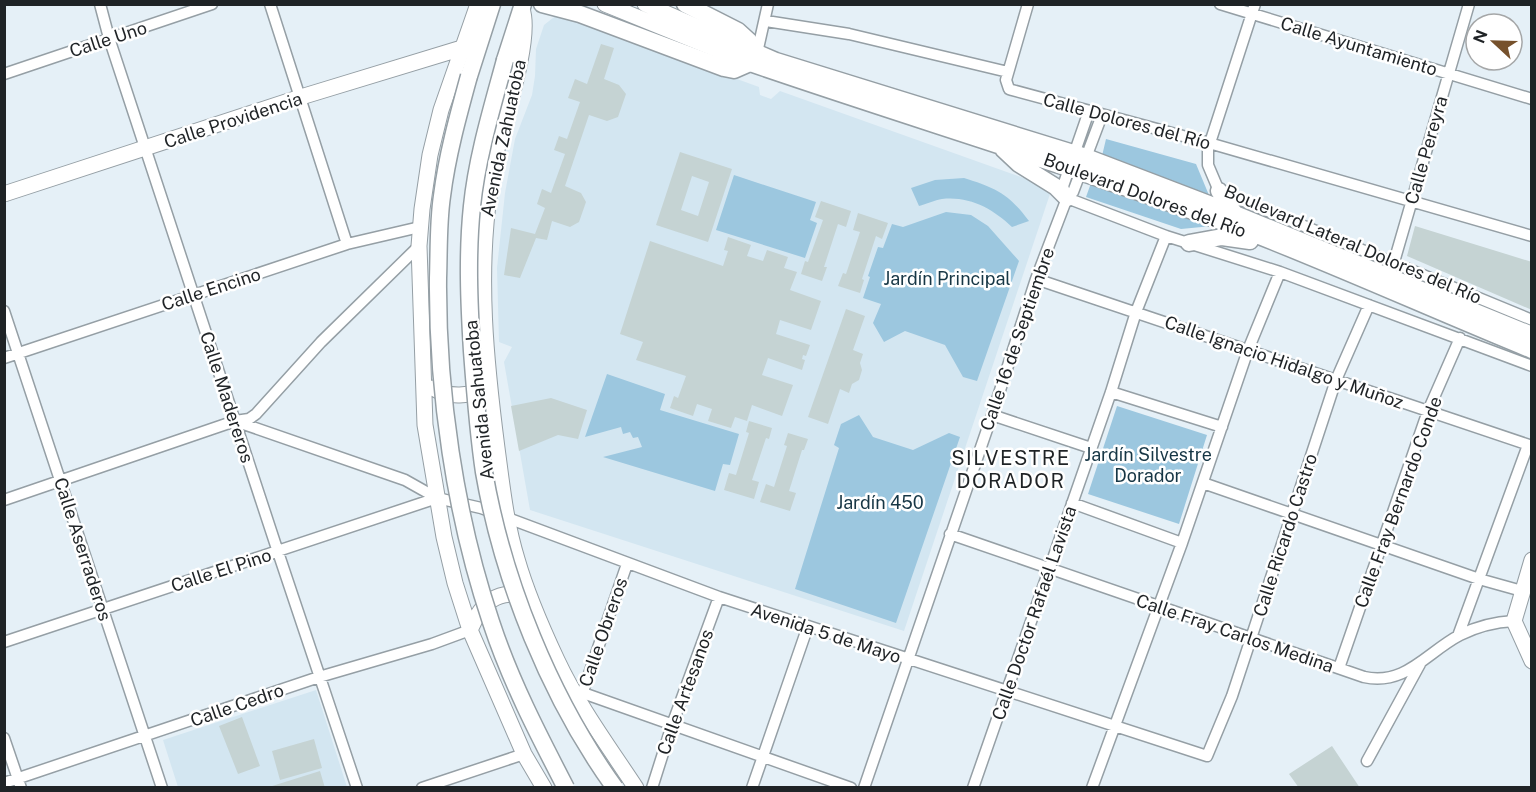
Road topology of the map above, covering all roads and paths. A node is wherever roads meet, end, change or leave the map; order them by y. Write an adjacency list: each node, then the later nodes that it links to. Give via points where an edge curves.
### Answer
1 (100, 4): 17 (street, Calle Madereros)
2 (212, 4): 17 (street, Calle Uno)
3 (270, 4): 23 (street)
4 (478, 4): 18 (street)
5 (492, 4): 115 (main road, Avenida Sahuatoba, bridge, via 469,76 441,198 440,350 451,450 467,533 491,623 525,708)
6 (542, 4): 19 (main road, via 580,14 724,68 734,70)
7 (605, 4): 19 (street)
8 (645, 4): 19 (street)
9 (685, 4): 19 (main road, via 738,31 749,41)
10 (768, 4): 16 (street)
11 (1028, 4): 20 (street)
12 (1220, 4): 15 (street, Calle Ayuntamiento)
13 (1469, 4): 21 (street, Calle Pereyra)
14 (523, 7): 60 (street, Avenida Zahuatoba, via 524,37 498,148 484,235); 116 (main road, Avenida Sahuatoba, bridge, via 505,60 472,206 469,295 484,473 509,576 533,636 556,690)
15 (1254, 9): 21 (street, Calle Ayuntamiento); 27 (street)
16 (766, 21): 19 (street); 20 (street, via 849,34)
17 (109, 38): 22 (street, Calle Uno); 29 (street, Calle Madereros)
18 (462, 48): 23 (street, Calle Providencia); 36 (street, via 433,144)
19 (754, 56): 28 (main road, Boulevard Dolores del Río, via 831,92); 30 (main road, Boulevard Dolores del Río)
20 (1008, 72): 25 (street, Calle Dolores del Río, via 1007,85 1012,90)
21 (1448, 73): 24 (street, Calle Ayuntamiento); 34 (street, Calle Pereyra)
22 (4, 74)
23 (301, 97): 29 (street, Calle Providencia); 41 (street)
24 (1532, 99)
25 (1089, 111): 26 (street, Calle Dolores del Río); 30 (street, Calle 16 de Septiembre)
26 (1102, 115): 27 (street, Calle Dolores del Río); 30 (street, Calle 16 de Septiembre)
27 (1209, 143): 31 (street, Boulevard Lateral Dolores del Río, via 1208,165); 34 (street, Calle Dolores del Río)
28 (998, 145): 30 (main road, Boulevard Dolores del Río); 33 (main road)
29 (145, 149): 32 (street, Calle Providencia); 46 (street, Calle Madereros)
30 (1077, 163): 33 (street, Calle 16 de Septiembre, via 1063,186); 35 (main road, Boulevard Dolores del Río); 39 (main road, Boulevard Dolores del Río)
31 (1219, 190): 35 (main road); 43 (street, Boulevard Lateral Dolores del Río)
32 (4, 194)
33 (1067, 198): 37 (street); 45 (street, Calle 16 de Septiembre)
34 (1411, 201): 38 (street, Calle Dolores del Río); 43 (street, Calle Pereyra)
35 (1235, 214): 51 (main road, Boulevard Dolores del Río)
36 (420, 227): 41 (street, Calle Encino); 42 (street)
37 (1166, 236): 40 (street); 49 (street, Calle Doctor Rafaél Lavista)
38 (1532, 236)
39 (1271, 241): 40 (main road, via 1222,237); 54 (main road, Boulevard Dolores del Río)
40 (1190, 243): 44 (street)
41 (347, 244): 46 (street, Calle Encino)
42 (418, 246): 59 (street); 64 (street, via 321,342 256,414)
43 (1394, 262): 50 (street, Boulevard Lateral Dolores del Río)
44 (1280, 272): 47 (street); 53 (street)
45 (1036, 279): 49 (street, Calle Ignacio Hidalgo y Muñoz); 63 (street, Calle 16 de Septiembre)
46 (192, 295): 55 (street, Calle Encino); 64 (street, Calle Madereros)
47 (1369, 305): 52 (street); 58 (street, Calle Ricardo Castro)
48 (4, 311): 55 (street, Calle Aserraderos)
49 (1136, 312): 53 (street, Calle Ignacio Hidalgo y Muñoz); 61 (street, Calle Doctor Rafaél Lavista)
50 (1532, 320)
51 (1532, 335)
52 (1460, 338): 57 (street); 62 (street, Calle Fray Bernardo Conde)
53 (1248, 350): 58 (street, Calle Ignacio Hidalgo y Muñoz); 65 (street)
54 (1532, 350)
55 (19, 353): 56 (street, Calle Encino); 68 (street, Calle Aserraderos)
56 (4, 358)
57 (1532, 366)
58 (1336, 380): 62 (street, Calle Ignacio Hidalgo y Muñoz); 73 (street, Calle Ricardo Castro)
59 (423, 381): 60 (street, via 449,394); 70 (street, via 425,425)
60 (490, 389): 74 (street, Avenida Zahuatoba)
61 (1111, 393): 65 (street); 67 (street, Calle Doctor Rafaél Lavista)
62 (1428, 411): 66 (street, Calle Ignacio Hidalgo y Muñoz); 77 (street, Calle Fray Bernardo Conde)
63 (992, 415): 67 (street); 75 (street, Calle 16 de Septiembre)
64 (236, 422): 68 (street); 70 (street, via 405,480); 78 (street, Calle Madereros)
65 (1222, 428): 69 (street)
66 (1530, 446): 82 (street)
67 (1091, 448): 72 (street, Calle Doctor Rafaél Lavista)
68 (62, 482): 71 (street); 87 (street, Calle Aserraderos)
69 (1203, 483): 73 (street); 76 (street)
70 (437, 498): 74 (street, Avenida 5 de Mayo); 78 (street, Calle El Pino); 90 (street, via 455,583)
71 (4, 500)
72 (1072, 503): 76 (street); 81 (street, Calle Doctor Rafaél Lavista)
73 (1291, 515): 77 (street); 92 (street, Calle Ricardo Castro)
74 (508, 519): 80 (street, Avenida 5 de Mayo); 84 (street)
75 (950, 534): 81 (street, Calle Fray Carlos Medina); 94 (street, Calle 16 de Septiembre)
76 (1182, 543): 86 (street)
77 (1382, 546): 82 (street); 97 (street, Calle Fray Bernardo Conde)
78 (278, 552): 87 (street, Calle El Pino); 98 (street, Calle Madereros)
79 (1532, 560): 83 (street)
80 (627, 564): 85 (street, Avenida 5 de Mayo); 100 (street, Calle Obreros)
81 (1049, 569): 86 (street, Calle Fray Carlos Medina); 99 (street, Calle Doctor Rafaél Lavista)
82 (1479, 579): 83 (street); 91 (street)
83 (1522, 591): 88 (street)
84 (530, 595): 90 (street, via 517,593 488,602); 100 (street, via 558,663)
85 (719, 597): 89 (street, Avenida 5 de Mayo); 101 (street, Calle Artesanos)
86 (1158, 607): 92 (street, Calle Fray Carlos Medina); 102 (street)
87 (102, 609): 93 (street, Calle El Pino); 103 (street, Calle Aserraderos)
88 (1514, 621): 91 (street, Calle Fray Carlos Medina, via 1486,624); 95 (street)
89 (808, 626): 94 (street, Avenida 5 de Mayo); 107 (street)
90 (471, 630): 98 (street, Calle Cedro); 106 (street)
91 (1458, 636): 96 (street, Calle Fray Carlos Medina)
92 (1251, 639): 97 (street, Calle Fray Carlos Medina); 105 (street, Calle Ricardo Castro, via 1207,756)
93 (4, 642)
94 (909, 660): 99 (street, Avenida 5 de Mayo); 121 (street, Calle 16 de Septiembre)
95 (1532, 661)
96 (1421, 663): 97 (street, Calle Fray Carlos Medina, via 1378,680); 108 (street)
97 (1339, 668)
98 (319, 677): 103 (street, Calle Cedro); 112 (street, Calle Madereros)
99 (1006, 692): 102 (street, Avenida 5 de Mayo); 122 (street, Calle Doctor Rafaél Lavista)
100 (581, 696): 101 (street); 117 (street)
101 (672, 725): 107 (street); 118 (street, Calle Artesanos)
102 (1115, 726): 105 (street, Avenida 5 de Mayo); 123 (street)
103 (144, 736): 110 (street, Calle Cedro); 111 (street, Calle Aserraderos)
104 (4, 738): 110 (street)
105 (1197, 753)
106 (524, 754): 113 (street); 114 (street)
107 (764, 756): 119 (street); 120 (street)
108 (1367, 761)
109 (4, 783): 110 (street, Calle Cedro)
110 (20, 783)
111 (162, 788)
112 (357, 788)
113 (422, 788)
114 (544, 788)
115 (566, 788)
116 (615, 788)
117 (636, 788)
118 (652, 788)
119 (752, 788)
120 (851, 788)
121 (864, 788)
122 (973, 788)
123 (1092, 788)

